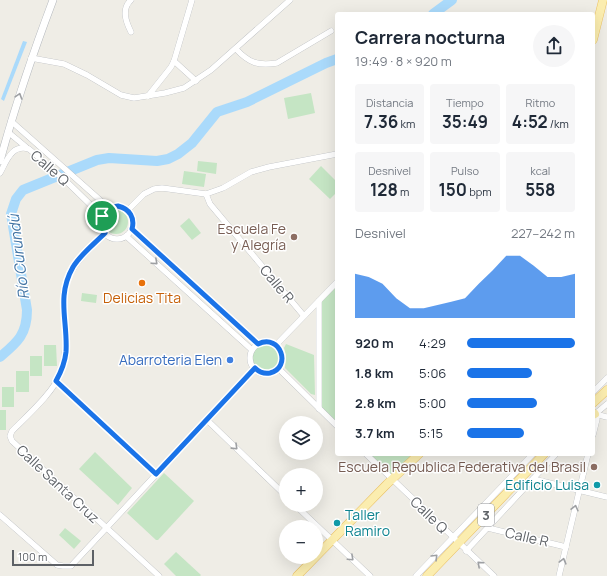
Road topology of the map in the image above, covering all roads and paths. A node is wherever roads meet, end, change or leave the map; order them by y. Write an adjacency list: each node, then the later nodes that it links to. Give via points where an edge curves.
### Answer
1 (53, 0): 10 (main road)
2 (131, 0): 7 (street, via 125,13)
3 (192, 0): 11 (street)
4 (290, 0): 9 (street)
5 (603, 0): 8 (main road)
6 (331, 31): 9 (street, via 277,64 257,64)
7 (131, 32)
8 (595, 32)
9 (236, 49): 12 (street)
10 (31, 58): 13 (street, via 64,64 121,95 134,98); 14 (main road, one-way to 10)
11 (174, 61): 12 (street); 13 (street)
12 (196, 82): 13 (street, via 165,94)
13 (148, 96)
14 (11, 121): 15 (main road); 21 (street, Calle Q)
15 (8, 132): 16 (street); 18 (main road)
16 (29, 149): 19 (street, Calle Q, via 17,149 10,155); 23 (street, Calle Q)
17 (335, 154): 20 (street, via 251,172 223,188)
18 (0, 161)
19 (0, 172)
20 (206, 194): 22 (street, via 154,189 144,194); 29 (street, Calle R, via 210,204)
21 (109, 208): 22 (street, via 118,206); 23 (street)
22 (128, 210): 24 (street, via 133,221)
23 (102, 216): 25 (street, via 101,227)
24 (132, 229): 26 (street); 30 (street)
25 (105, 233): 26 (street, via 117,239); 36 (street, Calle Santa Cruz, via 77,262 64,289 66,352 61,373)
26 (126, 236): 32 (street, one-way to 32)
27 (335, 284): 28 (street)
28 (319, 301): 29 (street); 41 (street)
29 (304, 316): 31 (street)
30 (258, 344): 31 (street, via 266,342); 32 (street)
31 (276, 345): 34 (street, via 282,357)
32 (252, 350): 33 (street, via 251,360)
33 (255, 368): 34 (street, via 266,373); 46 (street)
34 (278, 368): 41 (street)
35 (607, 377): 37 (street)
36 (56, 381): 55 (street); 63 (street, Calle Santa Cruz, via 10,436 12,441)
37 (595, 390)
38 (607, 390): 39 (main road)
39 (595, 401)
40 (607, 404): 42 (street)
41 (319, 409): 47 (street)
42 (595, 414)
43 (595, 415): 45 (street)
44 (595, 417): 48 (street)
45 (607, 417)
46 (207, 420): 55 (street); 58 (street, one-way to 58)
47 (335, 424)
48 (595, 428)
49 (368, 456): 56 (street, Calle Q)
50 (417, 456): 56 (main road)
51 (531, 456): 66 (street)
52 (542, 456): 66 (main road, 3)
53 (554, 456): 57 (street)
54 (588, 456): 59 (street)
55 (156, 474): 63 (street)
56 (392, 479): 65 (main road); 66 (street, Calle Q)
57 (533, 479): 59 (street); 64 (street)
58 (279, 489)
59 (579, 490): 60 (street); 67 (street, one-way to 59)
60 (607, 497)
61 (302, 512): 65 (street)
62 (0, 515): 63 (street, via 57,565 63,566 70,566)
63 (106, 528): 69 (street, Calle Santa Cruz)
64 (488, 528): 67 (street, Calle R); 68 (street)
65 (332, 540): 70 (main road); 71 (street, one-way to 71)
66 (456, 541): 68 (street, Calle Q); 72 (street, one-way to 66); 73 (main road, 3)
67 (566, 547): 75 (street, one-way to 67)
68 (466, 551): 74 (street, Calle Q, one-way to 68)
69 (159, 576)
70 (297, 576)
71 (370, 576)
72 (416, 576)
73 (427, 576)
74 (494, 576)
75 (559, 576)

